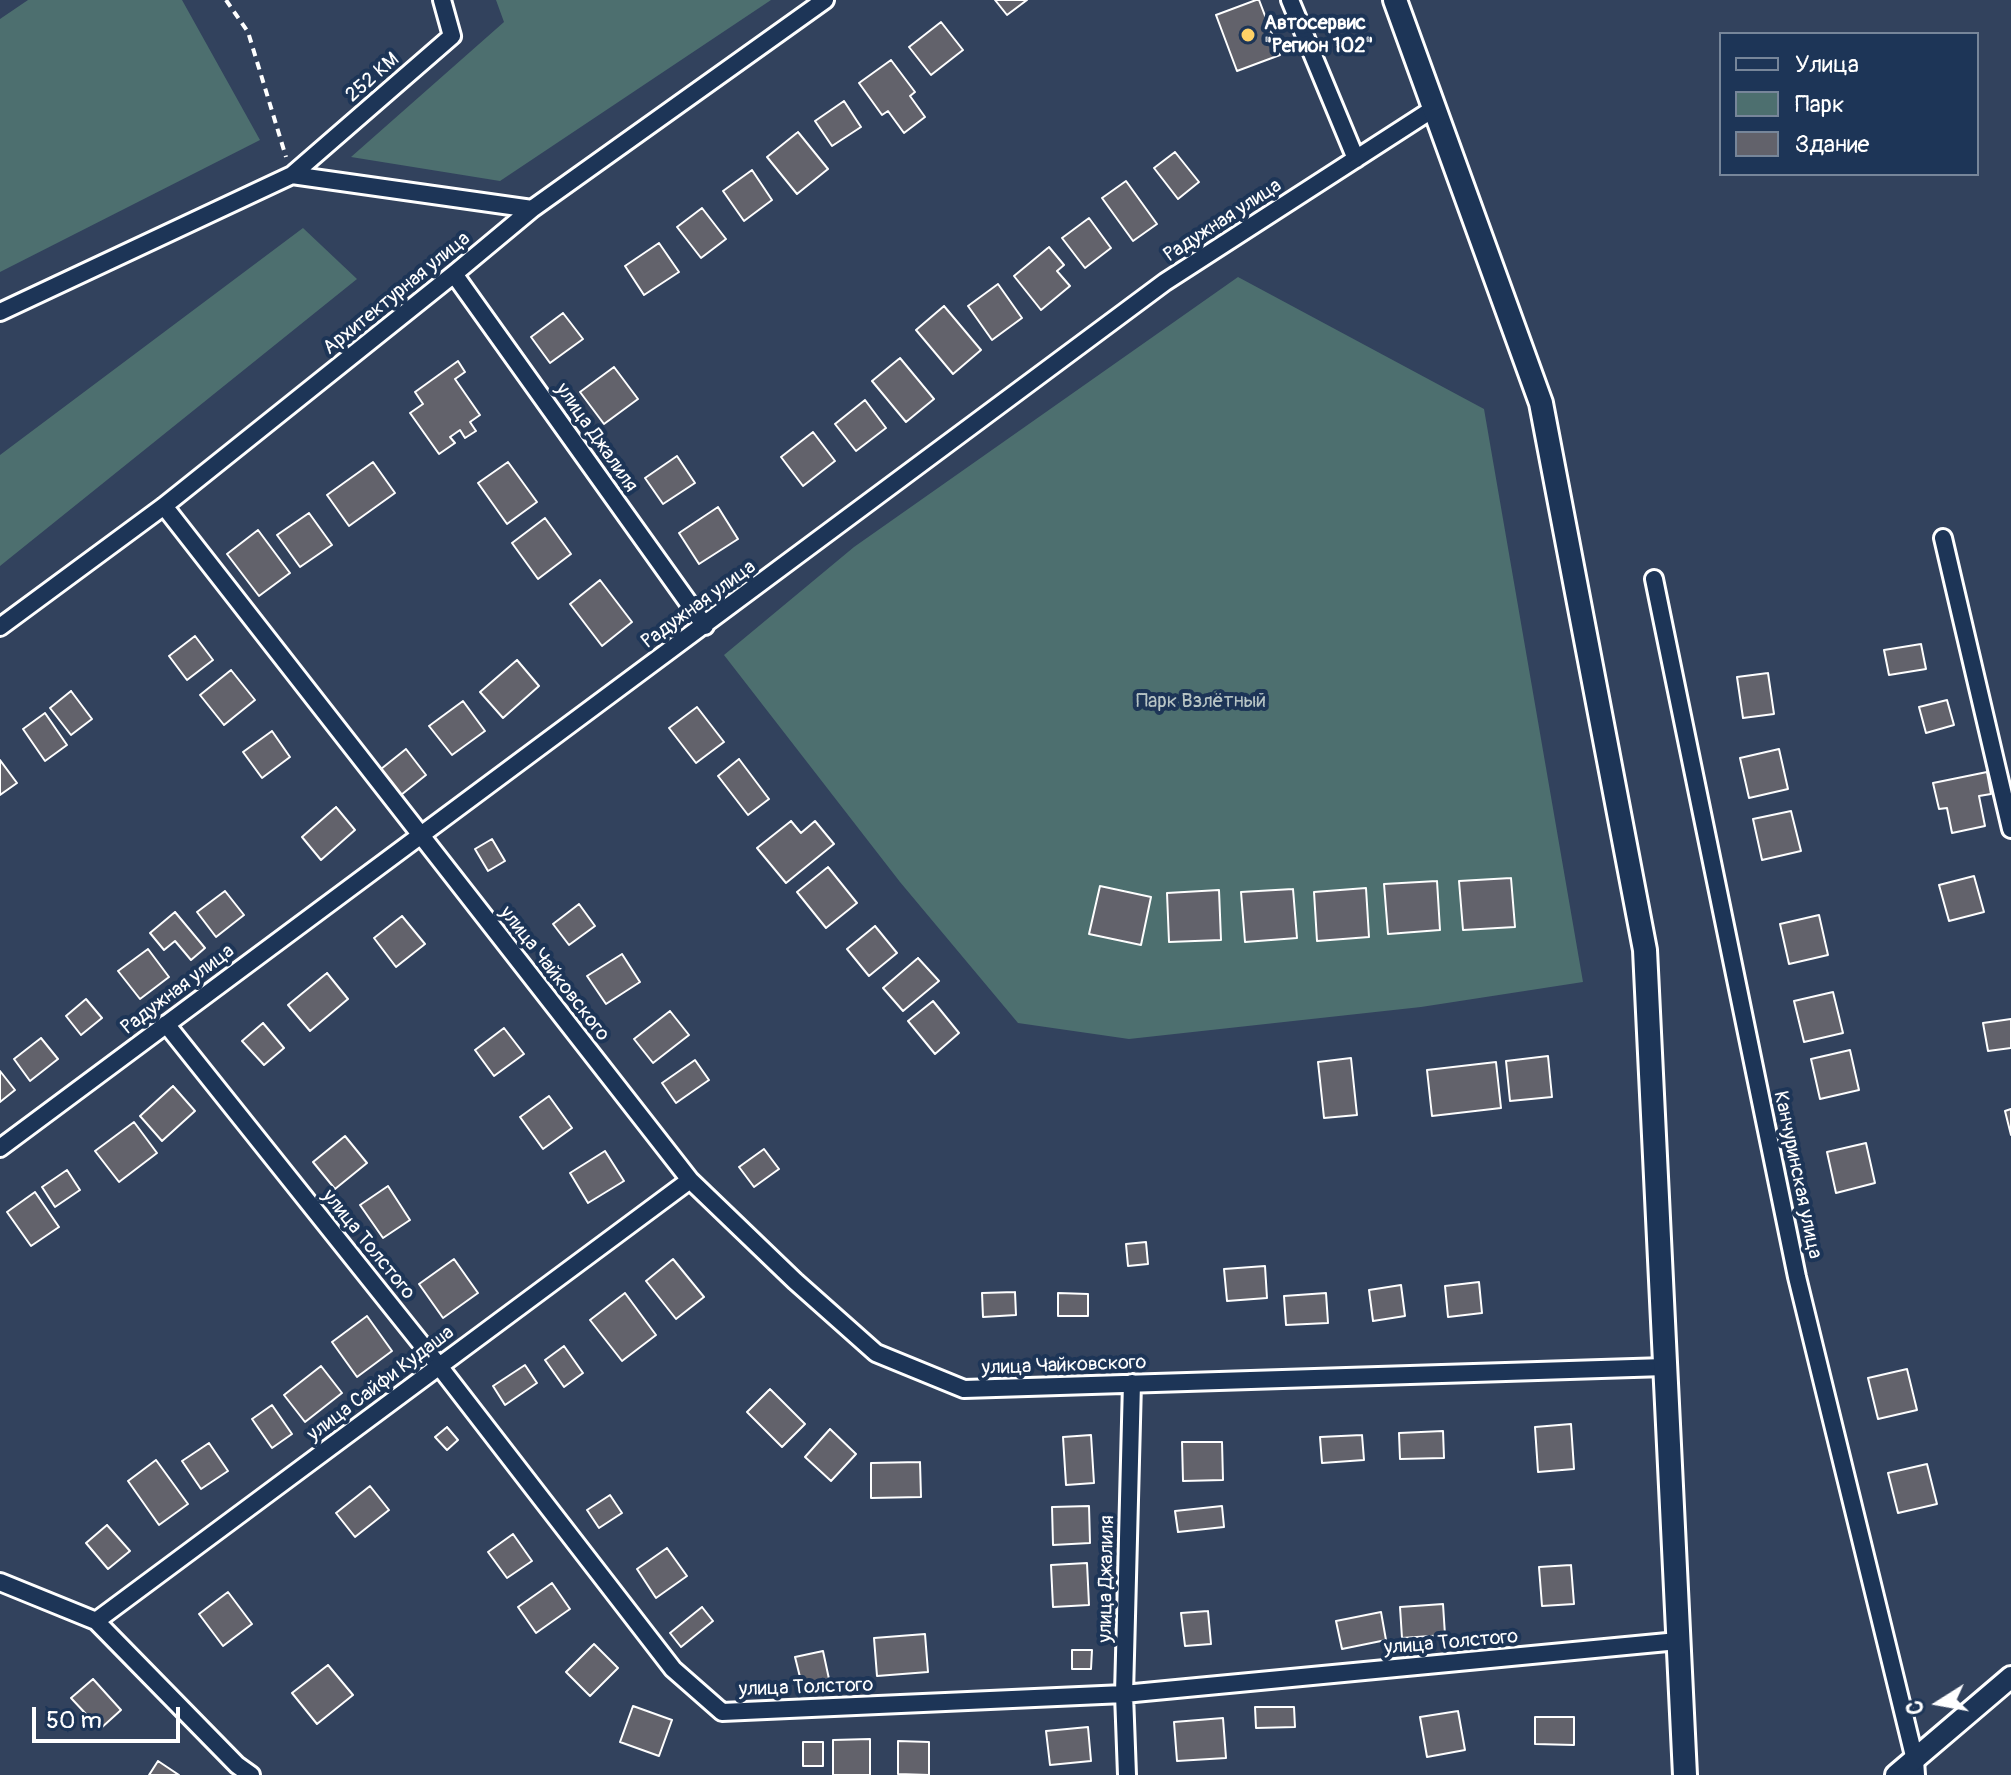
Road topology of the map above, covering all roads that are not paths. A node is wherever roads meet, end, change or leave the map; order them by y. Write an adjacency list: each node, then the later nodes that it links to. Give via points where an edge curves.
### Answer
1 (442, 0): 7 (street, 252 КМ, via 452,36)
2 (825, 0): 8 (street, Архитектурная улица)
3 (1290, 0): 6 (street)
4 (1395, 0): 5 (main road)
5 (1433, 109): 6 (street, Радужная улица); 22 (main road, via 1541,403 1645,950)
6 (1356, 159): 14 (street, Радужная улица, via 1165,282)
7 (292, 175): 8 (street); 10 (street)
8 (532, 209): 9 (street, Архитектурная улица)
9 (454, 274): 11 (street, Архитектурная улица); 14 (street, улица Джалиля)
10 (0, 312)
11 (164, 506): 15 (street, Архитектурная улица); 17 (street, улица Чайковского)
12 (1943, 538): 16 (street)
13 (1654, 579): 29 (street, Канчуринская улица, via 1797,1277)
14 (705, 626): 17 (street, Радужная улица)
15 (0, 627)
16 (2011, 829)
17 (420, 834): 18 (street, Радужная улица); 20 (street, улица Чайковского)
18 (166, 1024): 19 (street, Радужная улица); 21 (street, улица Толстого)
19 (0, 1148)
20 (690, 1180): 21 (street, улица Сайфи Кудаша); 23 (street, улица Чайковского, via 876,1353 964,1389)
21 (439, 1366): 25 (street, улица Сайфи Кудаша); 28 (street, улица Толстого, via 673,1669 722,1712)
22 (1665, 1367): 23 (street, улица Чайковского); 26 (main road)
23 (1132, 1383): 28 (street, улица Джалиля)
24 (0, 1582): 25 (street)
25 (96, 1621): 30 (street)
26 (1678, 1641): 28 (street, улица Толстого); 32 (main road)
27 (2011, 1677): 29 (street)
28 (1124, 1694): 31 (street, улица Джалиля)
29 (1916, 1768): 33 (street)
30 (251, 1775)
31 (1127, 1775)
32 (1685, 1775)
33 (1896, 1775)

